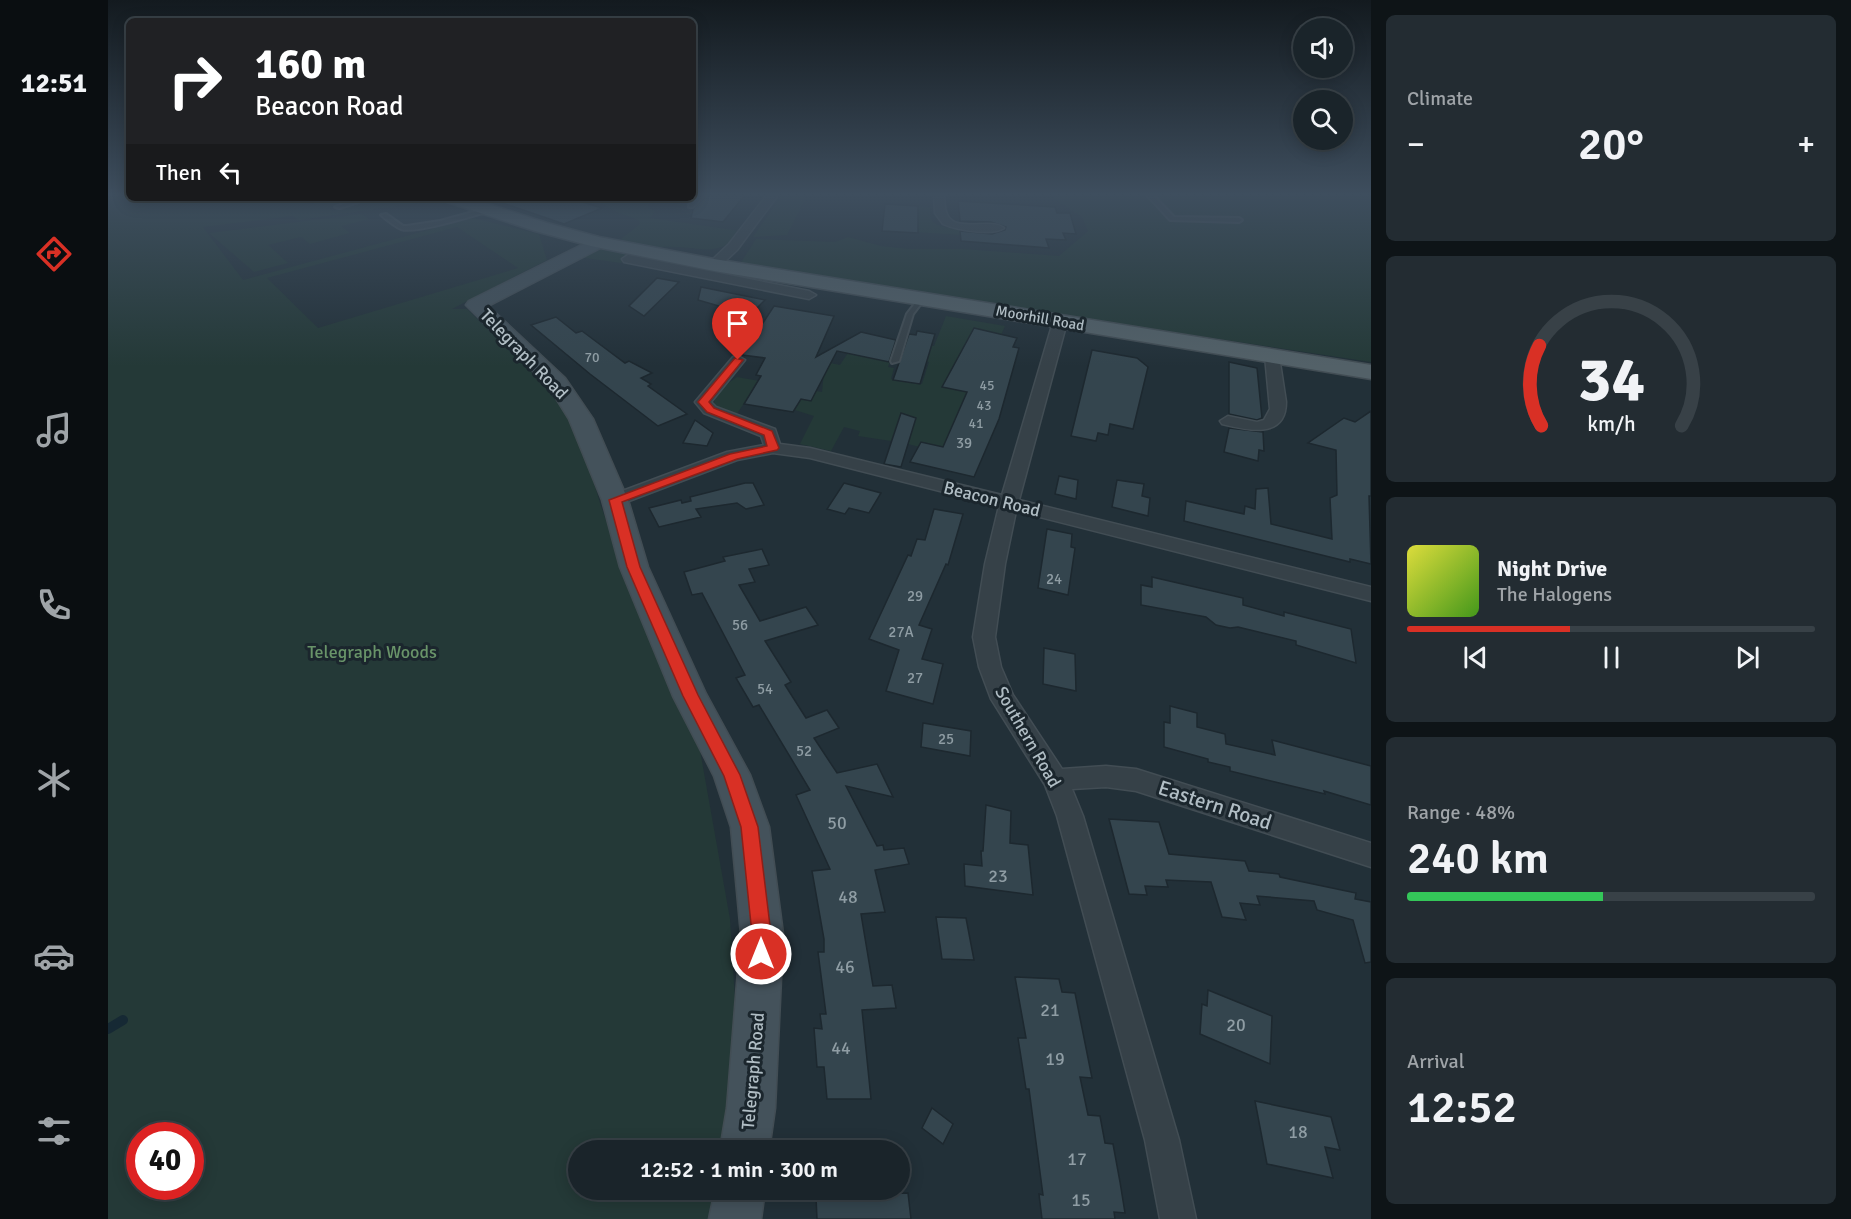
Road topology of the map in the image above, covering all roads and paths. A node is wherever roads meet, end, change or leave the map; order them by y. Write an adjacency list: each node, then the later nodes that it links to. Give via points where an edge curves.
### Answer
1 (579, 252): 15 (street, Telegraph Road, via 476,305 570,400)
2 (639, 252): 5 (main road, Moorhill Road)
3 (727, 252): 5 (street)
4 (628, 260): 5 (street, Moorhill Road)
5 (706, 268): 6 (street, Moorhill Road); 7 (main road, Moorhill Road)
6 (809, 295)
7 (922, 298): 8 (main road, Moorhill Road); 11 (lane, via 910,314)
8 (1060, 322): 9 (main road, Moorhill Road); 16 (street, Southern Road)
9 (1272, 356): 12 (main road, Moorhill Road); 13 (street, via 1278,409 1270,423 1258,427)
10 (738, 360): 14 (street, via 704,402 710,410 769,433)
11 (895, 361)
12 (1371, 372)
13 (1228, 421)
14 (773, 448): 15 (street, Beacon Road, via 734,456); 16 (street, Beacon Road, via 810,453)
15 (615, 500): 20 (street, Telegraph Road, via 634,567 690,696 732,775 750,827 762,934)
16 (1009, 503): 17 (street, Beacon Road); 18 (street, Southern Road, via 984,637 990,667 1003,699)
17 (1371, 594)
18 (1056, 782): 19 (street, Eastern Road, via 1115,775); 23 (street, Southern Road, via 1070,816 1162,1140)
19 (1371, 855)
20 (747, 1140)
21 (738, 1200): 22 (street)
22 (735, 1219)
23 (1178, 1219)

